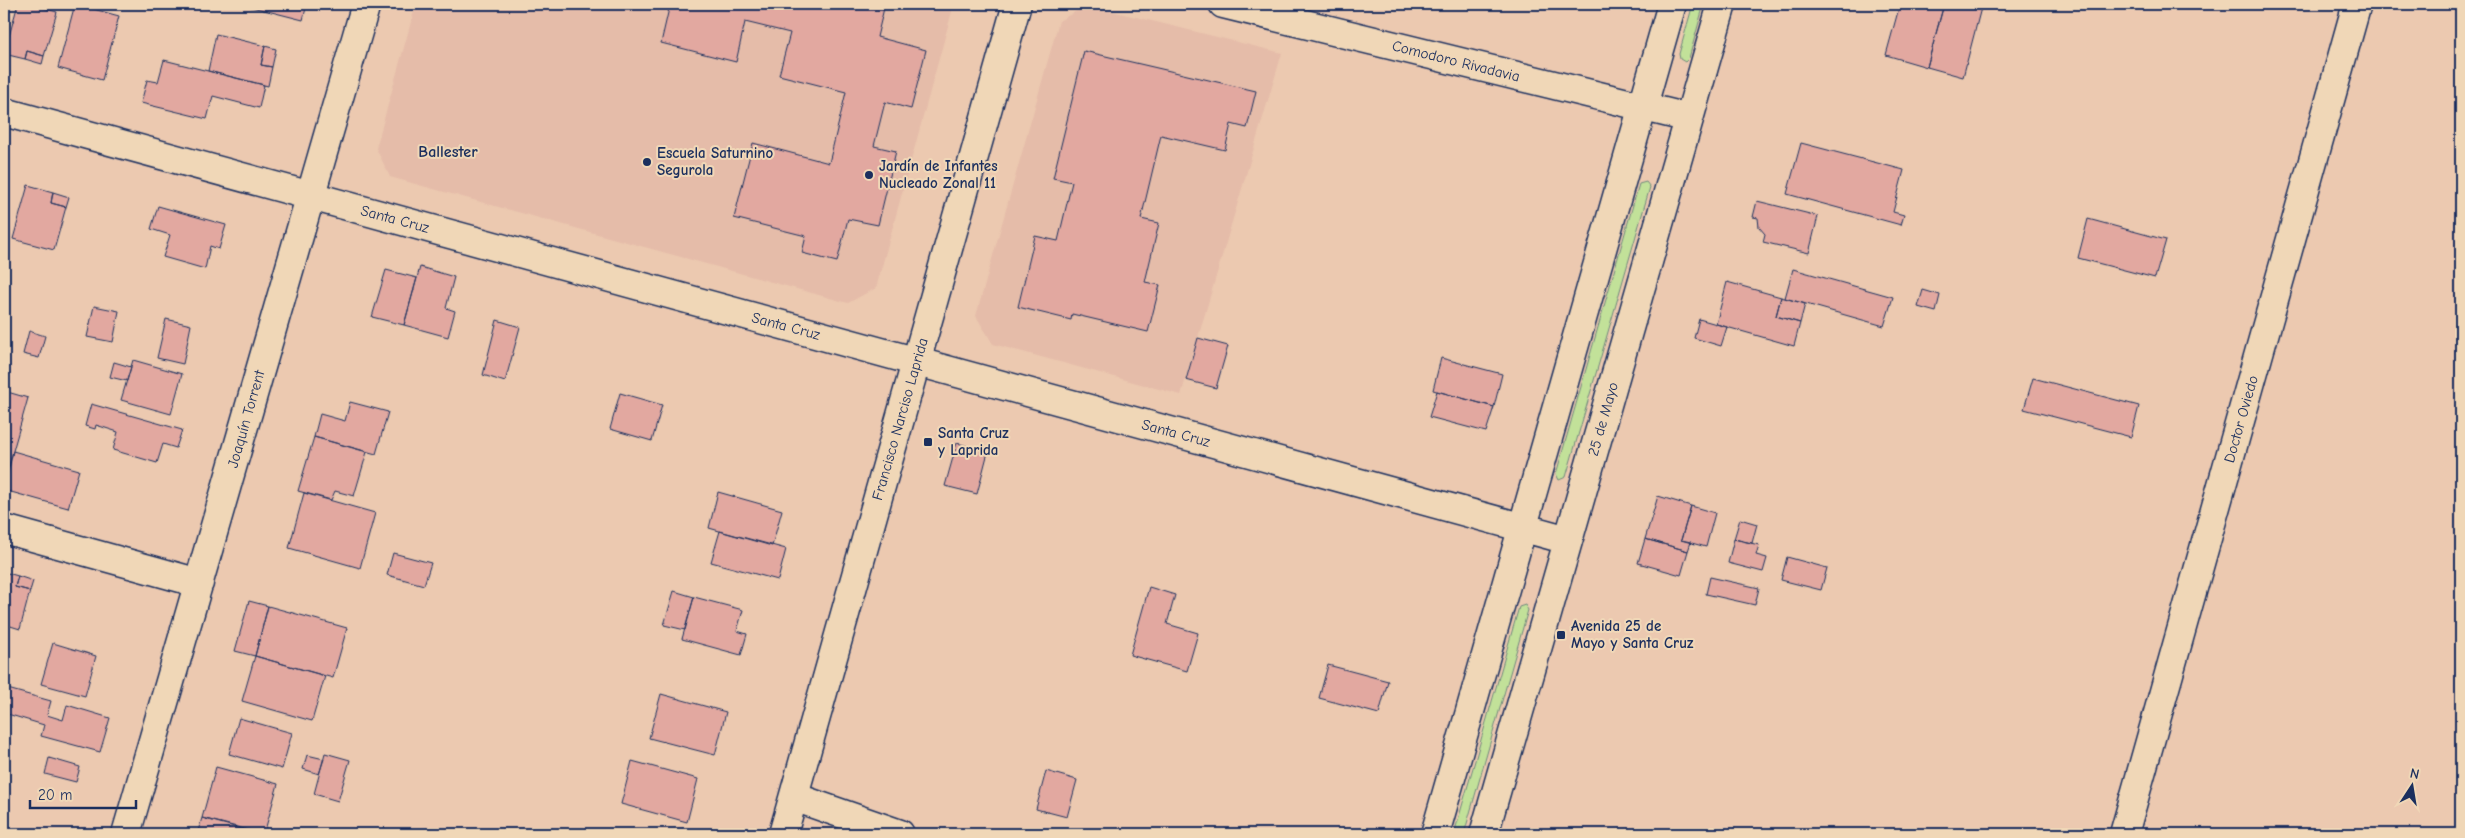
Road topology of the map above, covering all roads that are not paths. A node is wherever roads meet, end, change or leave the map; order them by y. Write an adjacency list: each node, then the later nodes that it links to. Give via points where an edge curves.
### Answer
1 (366, 4): 10 (street, Joaquín Torrent)
2 (1017, 4): 11 (street, Francisco Narciso Laprida)
3 (1223, 4): 7 (street, Comodoro Rivadavia)
4 (1672, 4): 7 (street)
5 (1722, 4): 9 (street, 25 de Mayo)
6 (2357, 4): 22 (street, Doctor Oviedo)
7 (1642, 107): 9 (street, Comodoro Rivadavia); 12 (street)
8 (4, 112): 10 (street, Santa Cruz)
9 (1689, 118): 14 (street, 25 de Mayo)
10 (311, 196): 11 (street, Santa Cruz); 15 (street, Joaquín Torrent)
11 (916, 362): 12 (street, Santa Cruz); 16 (street, Francisco Narciso Laprida)
12 (1523, 528): 14 (street, Santa Cruz); 20 (street)
13 (4, 529): 15 (street)
14 (1568, 540): 21 (street, 25 de Mayo)
15 (199, 584): 17 (street, Joaquín Torrent)
16 (794, 797): 18 (street, Francisco Narciso Laprida); 19 (street)
17 (126, 834)
18 (783, 834)
19 (900, 834)
20 (1435, 834)
21 (1484, 834)
22 (2124, 834)

